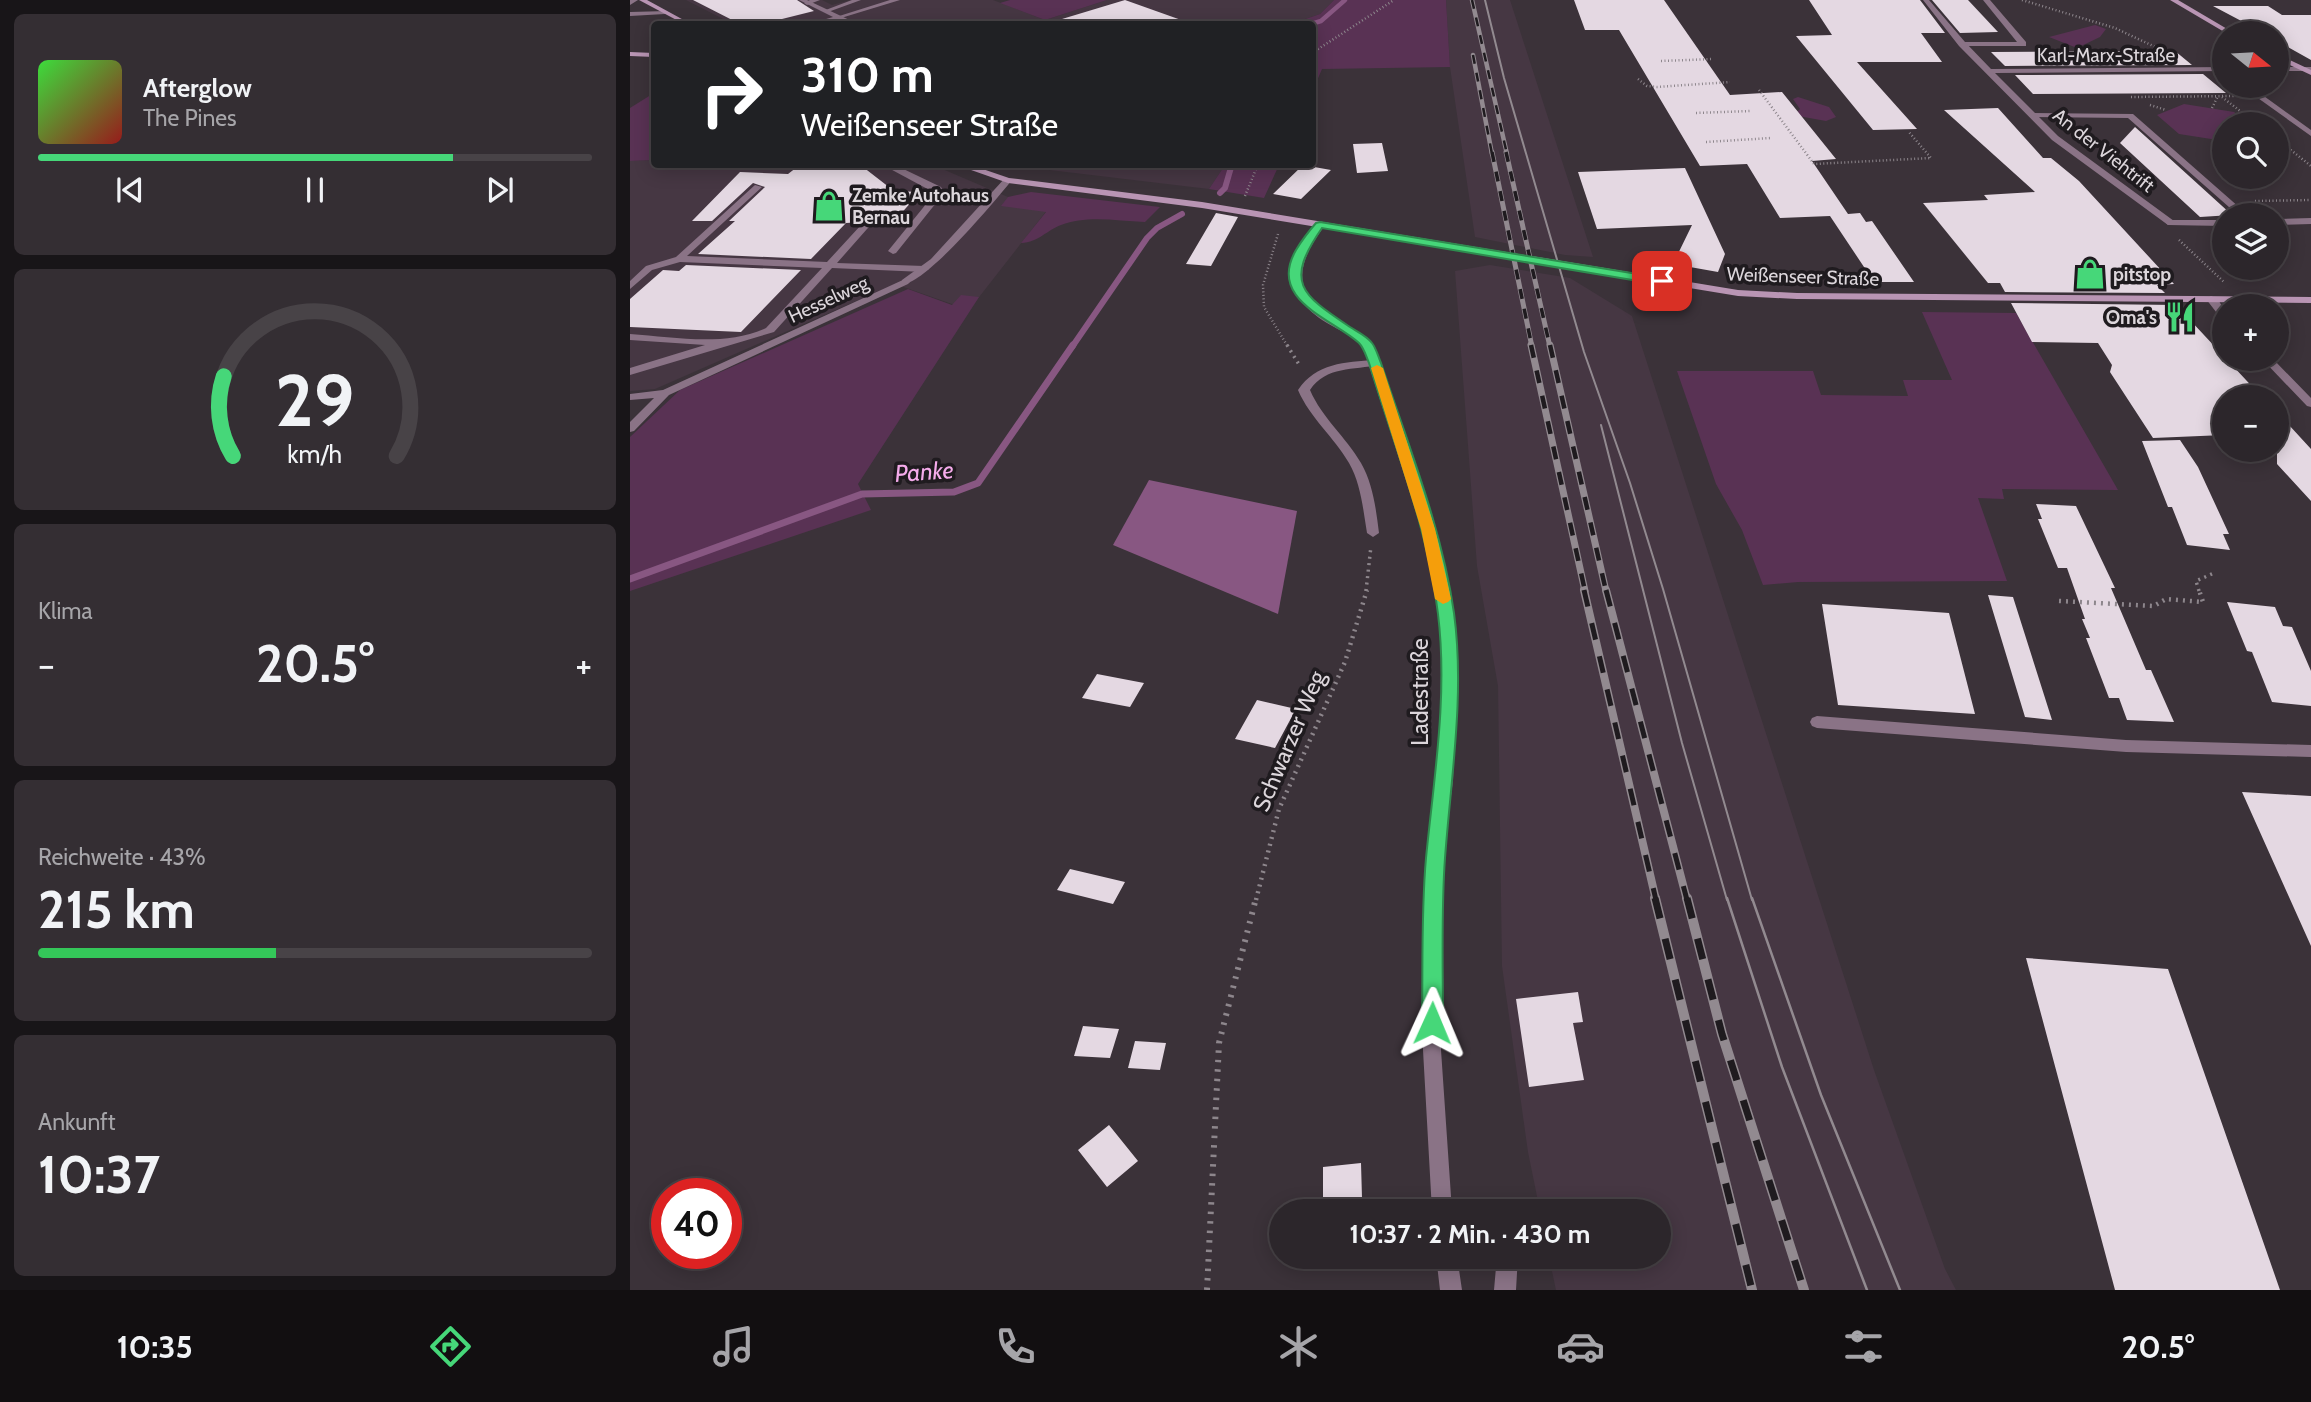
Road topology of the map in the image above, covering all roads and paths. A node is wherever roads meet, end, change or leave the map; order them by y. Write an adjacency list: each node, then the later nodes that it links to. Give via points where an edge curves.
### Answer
1 (635, 0): 12 (street)
2 (642, 0): 14 (main road)
3 (817, 0): 11 (street)
4 (858, 0): 13 (street)
5 (897, 0): 16 (street)
6 (1394, 0): 22 (path)
7 (1926, 0): 21 (street, An der Viehtrift)
8 (1986, 0): 21 (street, via 2023,44)
9 (2022, 0): 23 (path, via 2150,40)
10 (2173, 0): 20 (main road)
11 (805, 1): 13 (street)
12 (630, 2)
13 (826, 11): 16 (street)
14 (665, 12): 15 (street); 17 (main road)
15 (630, 14)
16 (839, 17): 18 (street); 19 (street)
17 (682, 21)
18 (824, 21)
19 (848, 21)
20 (2212, 22)
21 (1962, 44): 32 (street, An der Viehtrift)
22 (1316, 50)
23 (2167, 53)
24 (630, 54): 25 (main road)
25 (651, 55)
26 (1713, 59): 27 (path)
27 (1661, 61)
28 (2289, 61): 31 (main road)
29 (2289, 69): 31 (street)
30 (2212, 70): 32 (street, Karl-Marx-Straße)
31 (2308, 70)
32 (1988, 71): 47 (street, An der Viehtrift)
33 (1638, 79): 34 (path, via 1657,87)
34 (1730, 82)
35 (1759, 90): 54 (path)
36 (2212, 96): 37 (path)
37 (2129, 97)
38 (2218, 98): 42 (path)
39 (2222, 98): 45 (path)
40 (2262, 98): 49 (street)
41 (2150, 105): 43 (path)
42 (2212, 108)
43 (2166, 110)
44 (1751, 111): 46 (path)
45 (2241, 112)
46 (1696, 113)
47 (2032, 115): 64 (street, via 2130,116); 71 (street, An der Viehtrift)
48 (1908, 131): 53 (path, via 1931,158)
49 (2311, 134)
50 (1771, 138): 51 (path)
51 (1706, 142)
52 (2289, 149): 55 (path)
53 (1869, 161): 54 (path); 59 (path)
54 (1814, 164): 60 (path)
55 (2311, 166)
56 (894, 168): 73 (street, via 940,193)
57 (970, 168): 61 (main road, Weißenseer Straße)
58 (1257, 168): 65 (path, via 1250,190)
59 (1876, 168)
60 (1820, 171)
61 (1008, 180): 65 (main road, Weißenseer Straße); 76 (street, Hesselweg)
62 (758, 187): 74 (street)
63 (2311, 200): 64 (path)
64 (2229, 202)
65 (1234, 207): 69 (main road, Weißenseer Straße)
66 (2311, 221): 67 (street)
67 (2289, 222)
68 (2212, 224): 71 (street)
69 (1320, 225): 79 (main road, Weißenseer Straße, via 1751,295); 83 (street, Ladestraße, via 1300,251 1297,285 1307,303 1366,343)
70 (864, 227): 75 (street)
71 (2171, 227): 78 (path)
72 (1272, 229): 86 (path, via 1278,234 1263,285 1264,307)
73 (893, 251)
74 (679, 259): 75 (street); 77 (street, via 649,268)
75 (830, 265): 76 (street); 82 (street, via 770,330)
76 (924, 269): 87 (street, Hesselweg, via 905,282)
77 (630, 286)
78 (2231, 289)
79 (2211, 299): 80 (main road, Weißenseer Straße)
80 (2311, 300)
81 (630, 337): 82 (street)
82 (722, 343): 85 (street)
83 (1375, 363): 86 (street, via 1344,365); 96 (street, Ladestraße, via 1428,529 1446,614 1449,679 1445,780 1435,860 1432,1051)
84 (2279, 371): 89 (street)
85 (630, 372)
86 (1309, 380): 91 (street, via 1304,390 1309,405 1354,462 1367,489)
87 (664, 393): 88 (street, Hesselweg); 90 (street)
88 (630, 397)
89 (2311, 404)
90 (630, 429)
91 (1373, 533): 99 (path, Schwarzer Weg, via 1368,586 1353,637 1279,809 1219,1043)
92 (2214, 573): 93 (path, via 2196,581 2203,602 2166,599 2154,606)
93 (2059, 601)
94 (1817, 722): 95 (street, via 2154,749)
95 (2311, 751)
96 (1441, 1199)
97 (1448, 1269): 100 (street)
98 (1507, 1269): 101 (street)
99 (1207, 1290)
100 (1451, 1290)
101 (1505, 1290)

